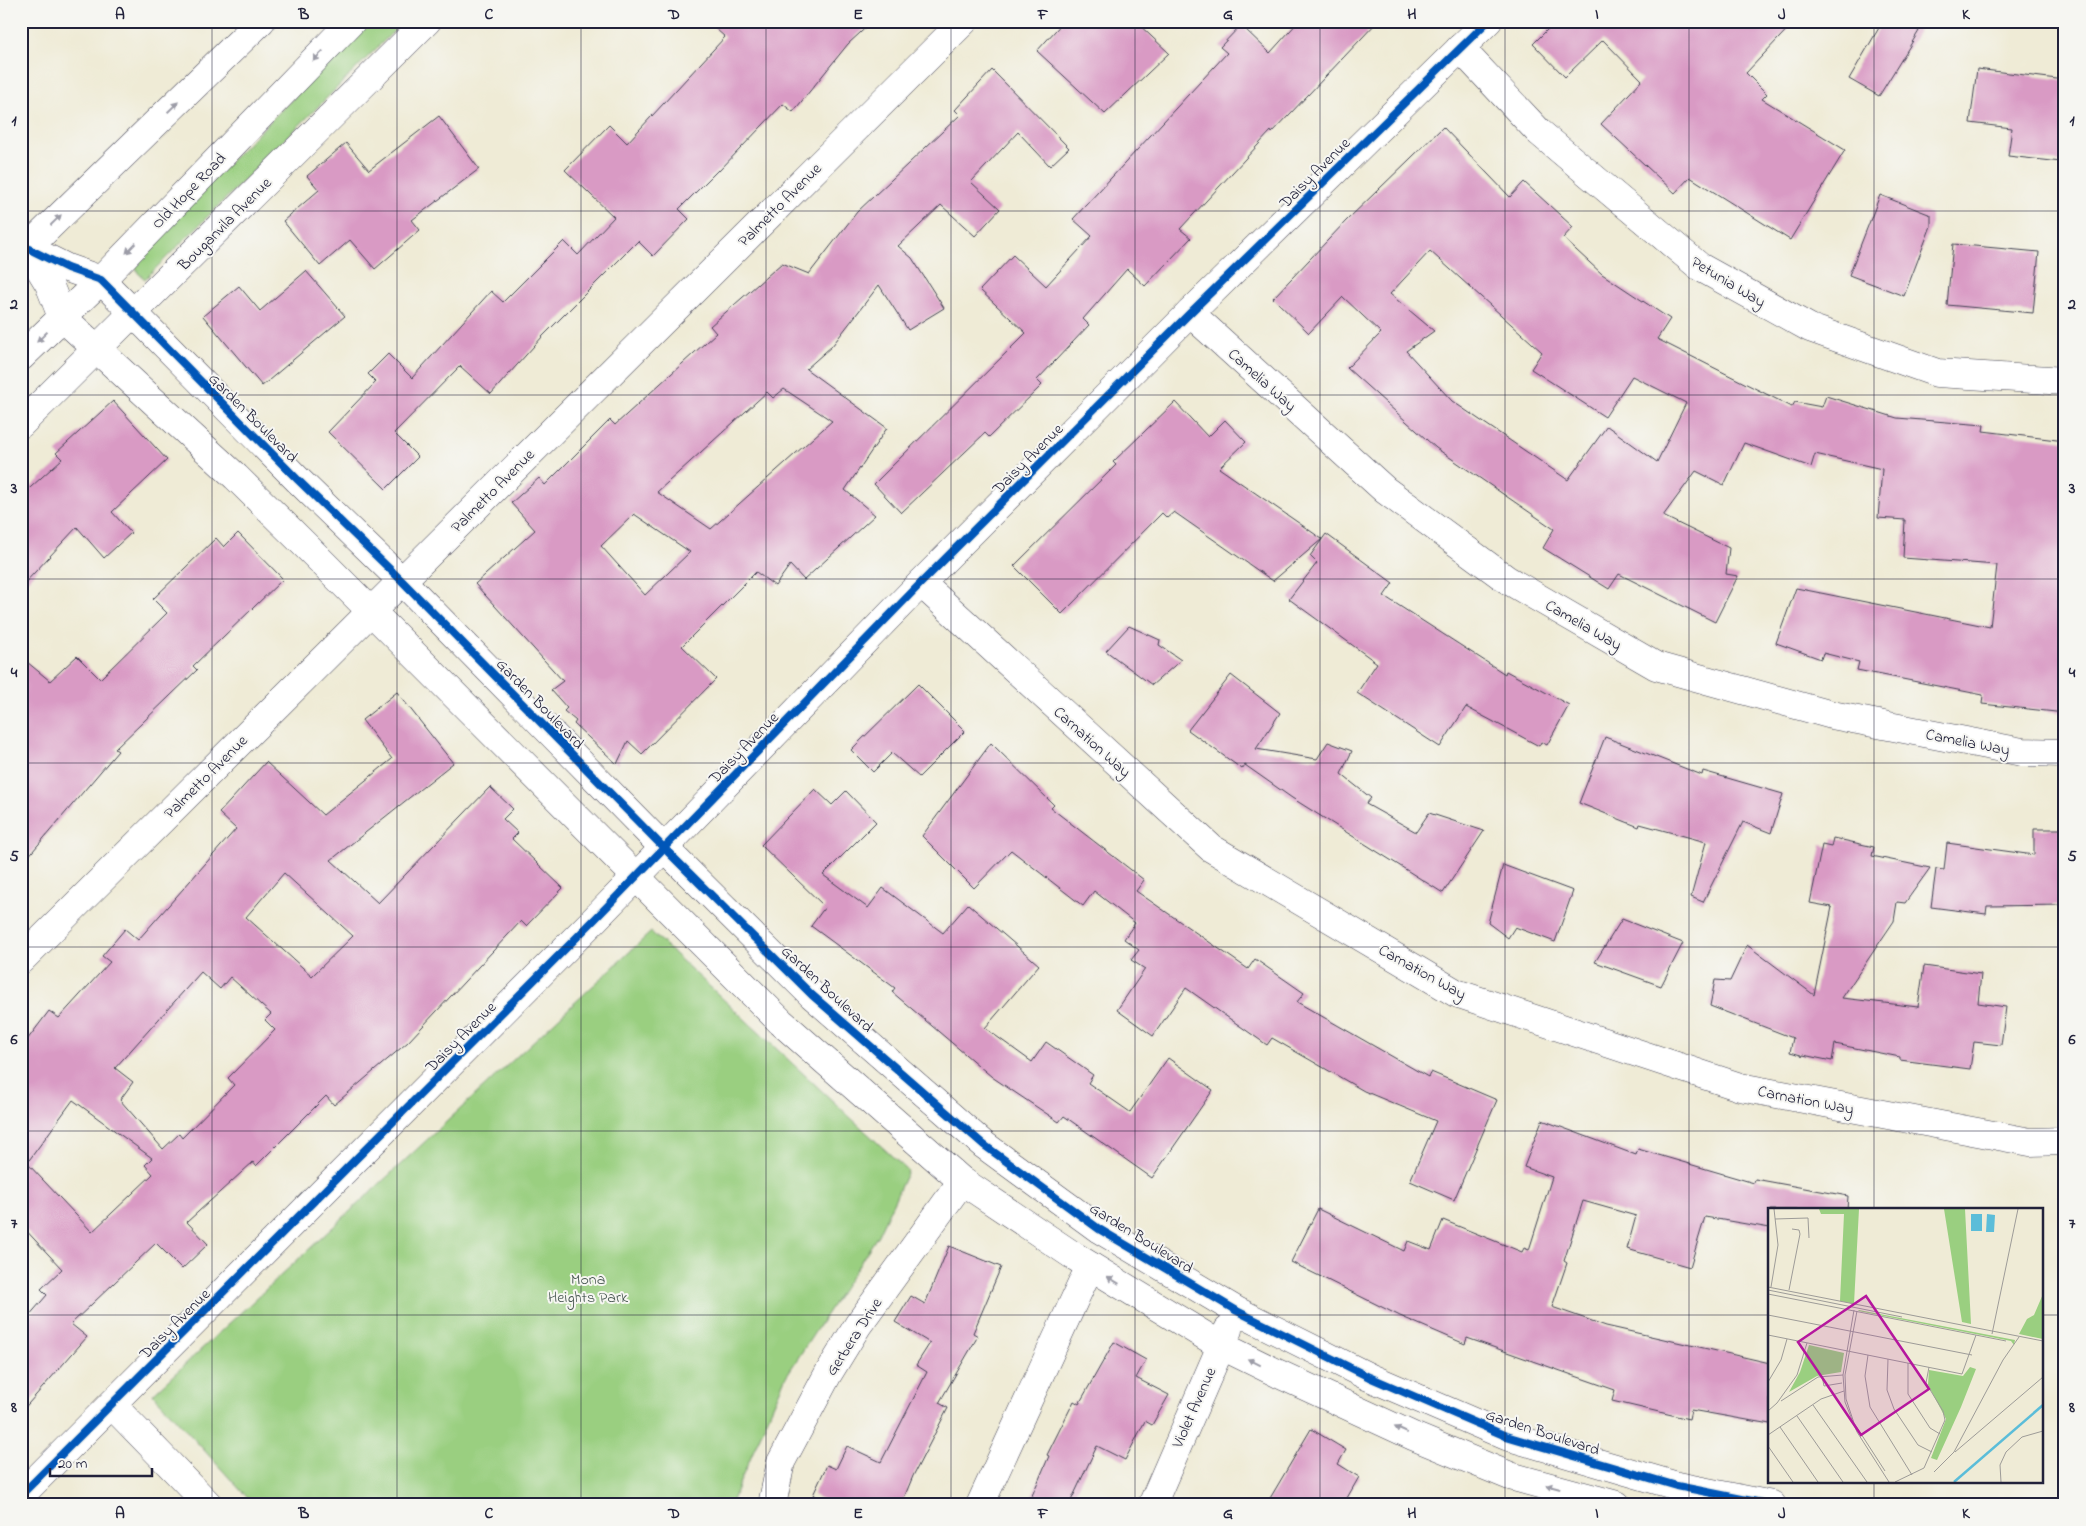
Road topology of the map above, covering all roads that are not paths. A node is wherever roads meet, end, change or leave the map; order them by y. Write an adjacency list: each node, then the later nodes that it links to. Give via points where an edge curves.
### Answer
1 (261, 21): 7 (street, one-way to 1)
2 (352, 21): 8 (street, Old Hope Road, one-way to 8)
3 (427, 21): 9 (street, Bouganvila Avenue)
4 (964, 21): 16 (street, Palmetto Avenue)
5 (1488, 21): 6 (street, Daisy Avenue)
6 (1460, 48): 10 (street, Daisy Avenue); 14 (street, Petunia Way, via 1539,132 1700,267 1793,319 1937,373)
7 (24, 251): 8 (street, Garden Boulevard); 11 (street, via 49,284)
8 (101, 280): 9 (street, Garden Boulevard); 11 (street, Old Hope Road)
9 (134, 313): 12 (street, Bouganvila Avenue); 16 (street, Garden Boulevard)
10 (1190, 313): 17 (street, Daisy Avenue); 19 (street, Camelia Way, via 1385,490 1506,579 1656,666 1832,715 2022,752)
11 (62, 317): 12 (street); 13 (street, Old Hope Road, one-way to 13)
12 (97, 349): 15 (street, Bouganvila Avenue); 18 (street, via 236,477)
13 (21, 357)
14 (2065, 380)
15 (21, 424)
16 (401, 580): 18 (street, Palmetto Avenue); 20 (street, Garden Boulevard)
17 (921, 583): 20 (street, Daisy Avenue); 23 (street, Carnation Way, via 1211,848 1456,993 1740,1087 2030,1142)
18 (370, 612): 21 (street); 22 (street, Palmetto Avenue)
19 (2065, 753)
20 (664, 848): 21 (street, Daisy Avenue); 26 (street, Garden Boulevard, via 812,995 984,1146 1099,1229)
21 (637, 877): 24 (street, via 780,1022); 28 (street, Daisy Avenue)
22 (21, 960)
23 (2065, 1141)
24 (962, 1181): 25 (street); 31 (street, Gerbera Drive, via 858,1325 828,1374 781,1462)
25 (1090, 1266): 27 (street, one-way to 25); 32 (street)
26 (1237, 1311): 27 (street, Violet Avenue); 35 (street, Garden Boulevard, via 1369,1377 1506,1436 1677,1486)
27 (1220, 1345): 33 (street, Violet Avenue); 34 (street, one-way to 27, via 1510,1476 1413,1436)
28 (112, 1405): 29 (street, Daisy Avenue); 30 (street)
29 (21, 1495)
30 (209, 1505)
31 (772, 1505)
32 (980, 1505)
33 (1152, 1505)
34 (1617, 1505)
35 (1772, 1505)

